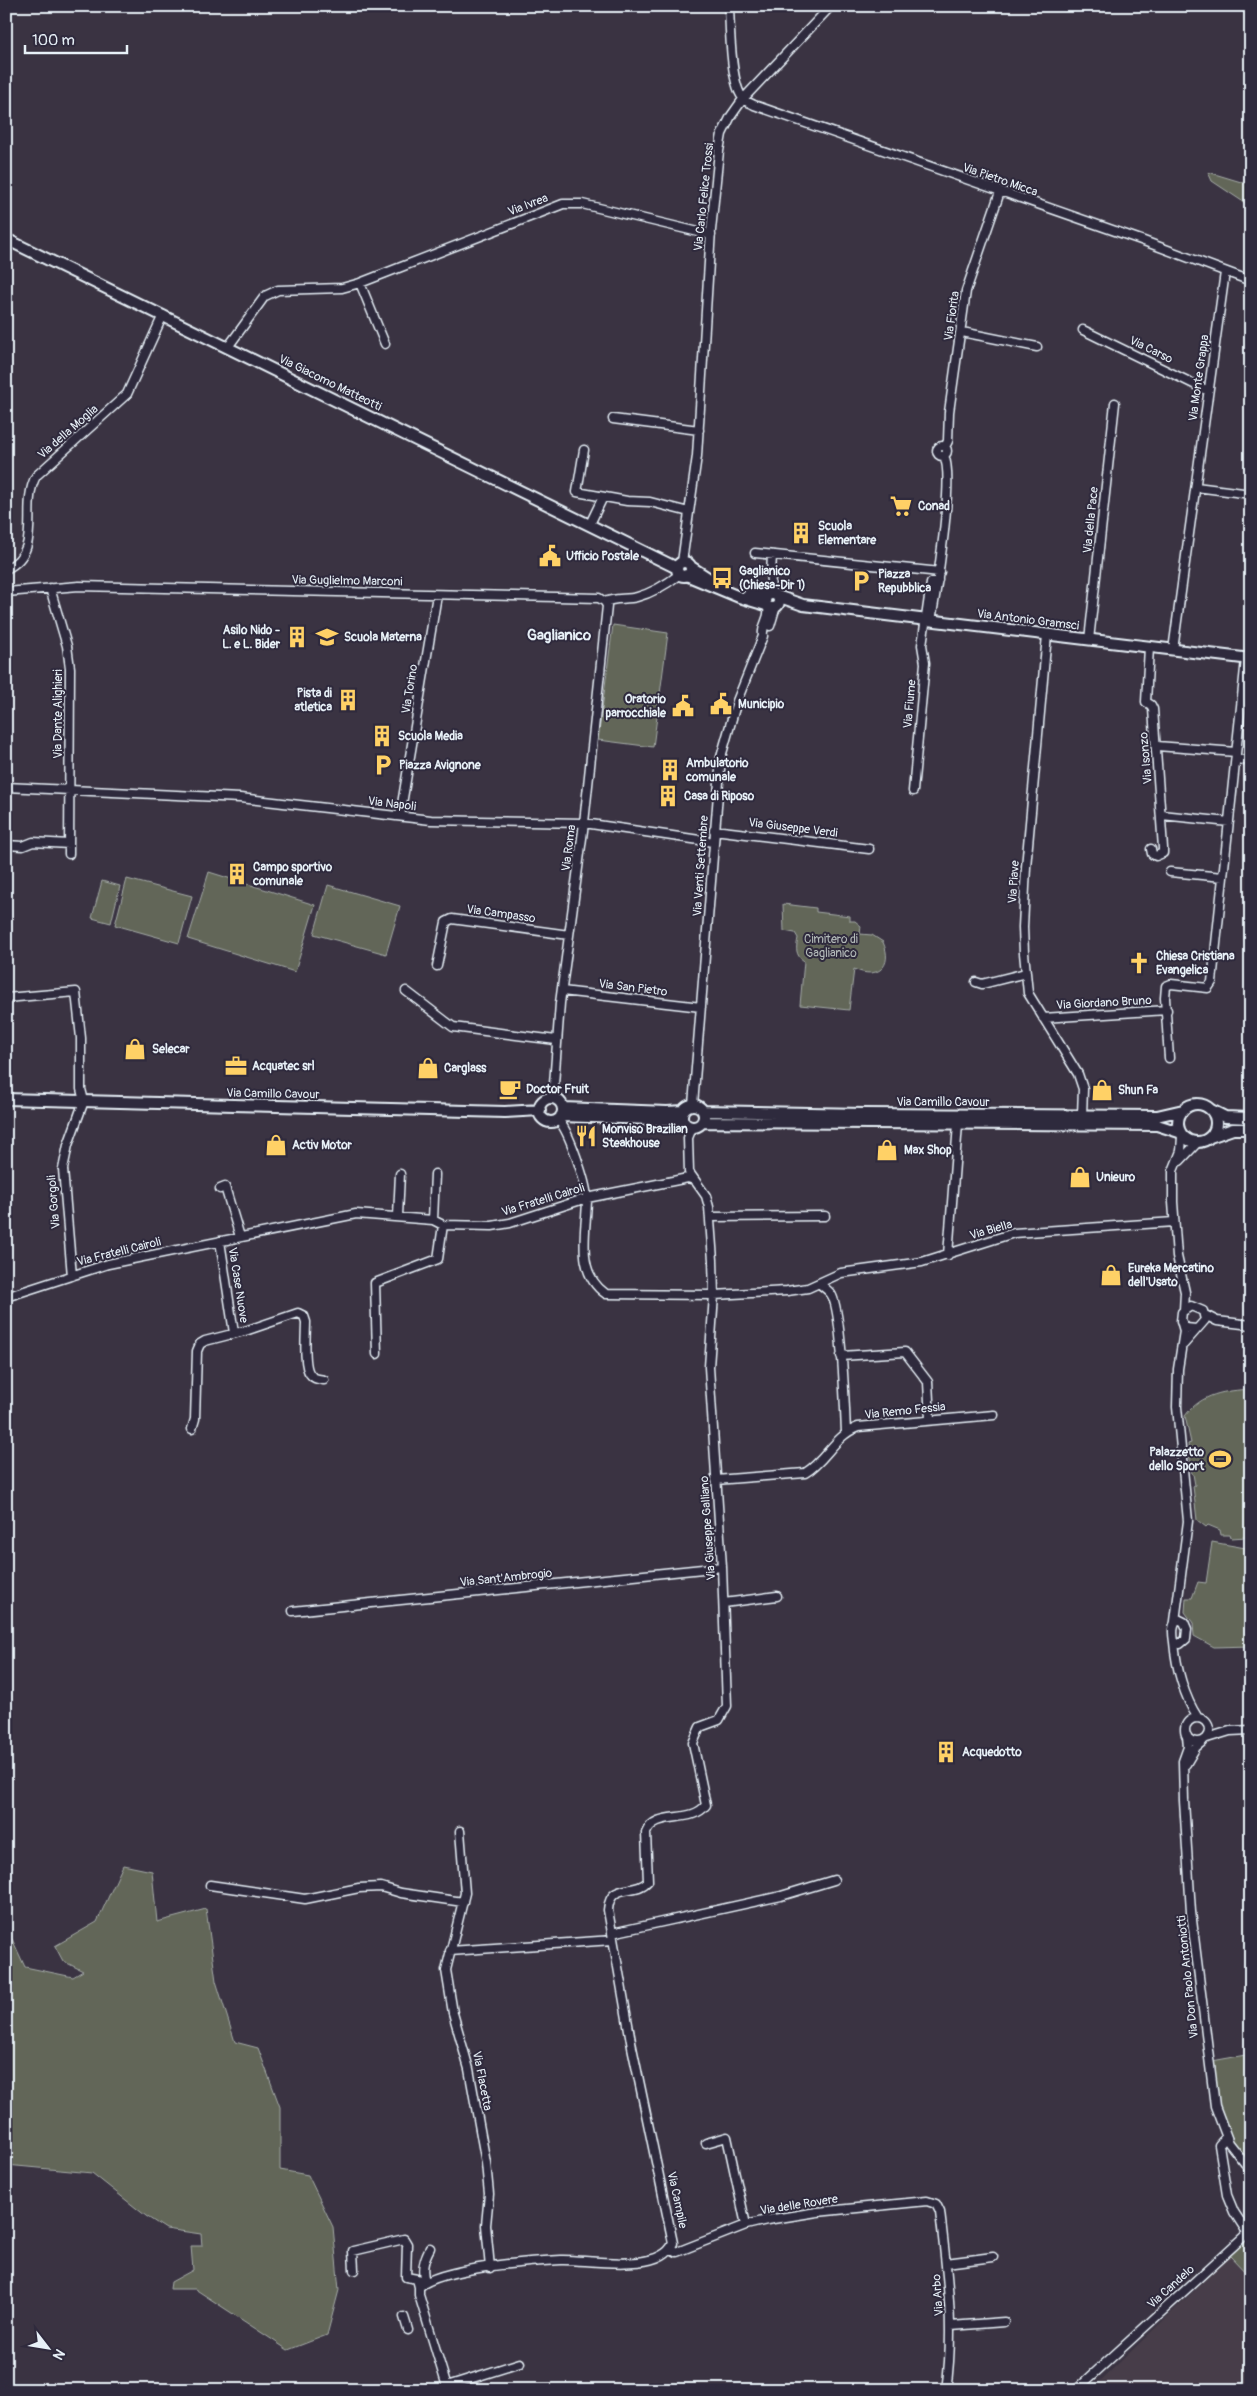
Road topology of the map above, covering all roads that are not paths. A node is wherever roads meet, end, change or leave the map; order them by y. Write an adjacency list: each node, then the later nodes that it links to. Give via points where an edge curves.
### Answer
1 (729, 6): 3 (street, via 732,58)
2 (831, 6): 3 (street, Via Carlo Felice Trossi)
3 (743, 99): 4 (street, Via Pietro Micca); 5 (street, Via Carlo Felice Trossi, via 722,134)
4 (1000, 192): 7 (street, Via Pietro Micca); 12 (street, Via Fiorita, via 966,291)
5 (711, 235): 9 (street, Via Ivrea, via 582,204 563,204); 19 (street, Via Carlo Felice Trossi)
6 (6, 239): 10 (main road, Via Giacomo Matteotti)
7 (1224, 272): 8 (street, Via Pietro Micca); 16 (street, Via Monte Grappa)
8 (1251, 281)
9 (360, 284): 13 (street); 15 (street, Via Ivrea, via 342,288 278,290 265,296)
10 (163, 315): 15 (main road, Via Giacomo Matteotti); 29 (street, Via della Moglia, via 126,394 36,476 30,494 27,546 23,557)
11 (1083, 330): 16 (street, Via Carso)
12 (962, 332): 14 (street); 30 (street, Via Fiorita, via 949,412 948,441 937,451 947,461)
13 (384, 344)
14 (1037, 346)
15 (228, 347): 25 (main road, Via Giacomo Matteotti)
16 (1208, 391): 21 (street, Via Monte Grappa)
17 (1115, 403): 38 (street, Via della Pace)
18 (612, 419): 19 (street)
19 (699, 430): 24 (street, Via Carlo Felice Trossi)
20 (584, 450): 23 (street, via 577,492)
21 (1196, 487): 22 (street); 40 (street, Via Monte Grappa)
22 (1251, 494)
23 (603, 497): 24 (street, via 650,502); 25 (street)
24 (690, 512): 28 (street, Via Carlo Felice Trossi)
25 (590, 524): 28 (main road, Via Giacomo Matteotti)
26 (755, 553): 27 (street)
27 (772, 555): 30 (street); 34 (street, Via Venti Settembre)
28 (683, 568): 34 (main road, Via Antonio Gramsci, via 737,596); 35 (street, Via Guglielmo Marconi, via 668,583 636,598)
29 (6, 569)
30 (939, 576): 36 (street)
31 (50, 588): 32 (street, Via Guglielmo Marconi); 33 (street, Via Guglielmo Marconi, via 206,588); 46 (street, Via Dante Alighieri, via 70,668)
32 (6, 592)
33 (437, 595): 35 (street, Via Guglielmo Marconi, via 599,598); 49 (street, Via Torino)
34 (772, 601): 36 (main road, Via Antonio Gramsci); 52 (street, Via Venti Settembre, via 767,633 737,701 723,749)
35 (604, 602): 51 (street, Via Roma, via 606,611)
36 (928, 620): 37 (main road, Via Antonio Gramsci); 47 (street, Via Fiume, via 922,645 925,662)
37 (1047, 635): 38 (main road, Via Antonio Gramsci); 63 (street, Via Piave, via 1026,876 1023,927)
38 (1090, 640): 39 (main road, Via Antonio Gramsci)
39 (1149, 647): 40 (main road, Via Antonio Gramsci); 42 (street, Via Isonzo, via 1146,702 1154,709)
40 (1173, 650): 41 (main road, Via Antonio Gramsci)
41 (1248, 659): 43 (street)
42 (1157, 746): 43 (street); 48 (street, Via Isonzo)
43 (1236, 756): 44 (street); 50 (street)
44 (1251, 761)
45 (6, 787): 46 (street, Via Napoli)
46 (68, 791): 49 (street, Via Napoli, via 240,798); 54 (street, Via Dante Alighieri)
47 (913, 791)
48 (1162, 815): 50 (street); 57 (street, Via Isonzo, via 1163,853 1156,856)
49 (400, 816): 51 (street, Via Napoli, via 449,821)
50 (1229, 822): 60 (street)
51 (584, 823): 53 (street, Via Napoli); 61 (street, Via Roma)
52 (714, 830): 53 (street, Via Venti Settembre); 56 (street, Via Giuseppe Verdi)
53 (713, 842): 68 (street, Via Venti Settembre)
54 (69, 844): 55 (street, via 33,842 23,846); 58 (street, Via Dante Alighieri)
55 (6, 845)
56 (869, 848)
57 (1151, 849)
58 (69, 854)
59 (1170, 872): 60 (street)
60 (1223, 877): 69 (street, via 1211,986 1168,984 1165,988)
61 (569, 935): 62 (street, Via Campasso, via 452,919 446,922); 66 (street, Via Roma)
62 (437, 966)
63 (1026, 973): 64 (street, via 982,984); 70 (street, Via Piave, via 1028,993)
64 (976, 982)
65 (406, 991): 71 (street, via 454,1027)
66 (562, 991): 68 (street, Via San Pietro); 71 (street, Via Roma)
67 (6, 998): 75 (street, via 76,992)
68 (701, 1007): 76 (street, Via Venti Settembre)
69 (1167, 1010): 70 (street, Via Giordano Bruno); 72 (street)
70 (1043, 1018): 83 (street, Via Piave, via 1078,1074 1083,1090)
71 (556, 1040): 73 (street, Via Roma)
72 (1169, 1058)
73 (553, 1098): 78 (main road, via 545,1100); 81 (main road, via 560,1102)
74 (6, 1099): 75 (main road, Via Camillo Cavour)
75 (84, 1100): 78 (main road, Via Camillo Cavour, via 505,1112); 107 (street, Via Gorgoli, via 63,1168)
76 (693, 1105): 80 (main road); 82 (main road)
77 (1210, 1109): 79 (main road, via 1199,1104); 84 (main road, via 1225,1118); 90 (main road, via 1216,1127)
78 (540, 1110): 81 (main road, via 544,1120 551,1122)
79 (1183, 1110): 83 (main road, Via Camillo Cavour, via 1166,1115); 89 (main road)
80 (703, 1111): 83 (main road, Via Camillo Cavour); 85 (main road)
81 (561, 1115): 82 (main road, via 667,1112); 97 (street)
82 (683, 1115): 87 (main road, via 686,1125)
83 (1082, 1115)
84 (1251, 1118)
85 (703, 1122): 86 (main road, Via Camillo Cavour); 87 (main road, Via Camillo Cavour)
86 (958, 1124): 89 (main road, Via Camillo Cavour, via 1157,1125); 106 (street)
87 (692, 1128): 95 (street, Via Giuseppe Galliano, via 688,1138 689,1172)
88 (1251, 1129): 90 (main road, via 1232,1129)
89 (1177, 1132): 91 (main road, via 1192,1142); 92 (street, via 1181,1150)
90 (1209, 1138): 91 (main road)
91 (1198, 1142): 92 (street)
92 (1176, 1167): 102 (street, via 1173,1170)
93 (400, 1174): 98 (street)
94 (435, 1174): 101 (street)
95 (694, 1180): 97 (street, Via Fratelli Cairoli, via 688,1178); 100 (street, Via Giuseppe Galliano, via 706,1196)
96 (220, 1189): 104 (street, via 225,1187)
97 (587, 1198): 103 (street, Via Fratelli Cairoli, via 510,1224); 110 (street, Via Biella, via 586,1260 592,1279 600,1290 615,1295)
98 (398, 1216): 101 (street, Via Fratelli Cairoli); 104 (street, Via Fratelli Cairoli, via 356,1214)
99 (825, 1216): 100 (street)
100 (710, 1217): 110 (street, Via Giuseppe Galliano)
101 (433, 1220): 103 (street, Via Fratelli Cairoli)
102 (1174, 1222): 106 (street, Via Biella, via 1014,1234); 109 (street)
103 (443, 1225): 121 (street, via 438,1259 375,1283)
104 (240, 1237): 105 (street, Via Fratelli Cairoli)
105 (220, 1241): 107 (street, Via Fratelli Cairoli, via 108,1264); 119 (street, Via Case Nuove)
106 (948, 1255): 108 (street, Via Biella, via 906,1266 841,1273)
107 (72, 1276): 111 (street, Via Fratelli Cairoli)
108 (820, 1284): 110 (street, Via Biella, via 787,1291); 122 (street, via 832,1295)
109 (1185, 1292): 112 (street); 113 (street)
110 (714, 1295): 128 (street, Via Giuseppe Galliano, via 709,1367)
111 (6, 1297)
112 (1195, 1306): 113 (street); 114 (street)
113 (1184, 1310): 116 (street)
114 (1204, 1315): 115 (street); 118 (street)
115 (1216, 1320): 117 (street); 118 (street)
116 (1182, 1324): 118 (street, via 1186,1328); 120 (street)
117 (1251, 1325)
118 (1200, 1327): 120 (street, via 1187,1338)
119 (234, 1333): 123 (street, Via Case Nuove, via 298,1313 304,1316 306,1365 309,1374); 126 (street, Via Case Nuove, via 200,1344)
120 (1182, 1348): 130 (street, via 1177,1407 1188,1521)
121 (377, 1354)
122 (841, 1356): 125 (street, via 905,1352 928,1382); 127 (street)
123 (324, 1380)
124 (994, 1415): 125 (street, Via Remo Fessia)
125 (930, 1419): 127 (street, Via Remo Fessia, via 858,1427)
126 (192, 1429)
127 (846, 1433): 128 (street, Via Remo Fessia, via 830,1447 815,1468 805,1473)
128 (716, 1480): 129 (street, Via Giuseppe Galliano)
129 (722, 1567): 132 (street, Via Giuseppe Galliano); 133 (street, Via Sant'Ambrogio)
130 (1179, 1594): 134 (street); 135 (street)
131 (777, 1596): 132 (street)
132 (724, 1603): 146 (street, Via Giuseppe Galliano, via 727,1706 719,1720 700,1726 695,1735 693,1743 706,1804)
133 (293, 1611)
134 (1175, 1621): 135 (street); 136 (street)
135 (1184, 1622): 136 (street, via 1186,1639)
136 (1178, 1643): 137 (street, via 1178,1662)
137 (1189, 1702): 138 (street); 139 (street)
138 (1198, 1718): 139 (street); 140 (street)
139 (1187, 1724): 143 (street)
140 (1209, 1725): 142 (street); 144 (street, via 1210,1732)
141 (1251, 1730): 142 (street)
142 (1230, 1731): 144 (street)
143 (1187, 1736): 144 (street, via 1195,1742); 145 (street, Via Don Paolo Antoniotti)
144 (1204, 1740): 145 (street, via 1190,1756)
145 (1183, 1773): 153 (street, Via Don Paolo Antoniotti, via 1191,1912 1214,2106)
146 (696, 1814): 151 (street, Via Campile, via 666,1819 648,1827 648,1880 644,1885 618,1892 609,1900)
147 (460, 1831): 150 (street, Via Flacetta, via 465,1885)
148 (834, 1880): 151 (street, via 781,1896)
149 (210, 1885): 150 (street, via 305,1899 381,1887)
150 (463, 1902): 152 (street, Via Flacetta)
151 (612, 1936): 152 (street); 160 (street, Via Campile, via 632,2047 673,2235)
152 (450, 1951): 163 (street, Via Flacetta, via 446,1970 448,1989 470,2069 488,2176 486,2225)
153 (1221, 2140): 155 (street, Via Don Paolo Antoniotti); 158 (street, via 1227,2194 1234,2212)
154 (706, 2143): 157 (street, via 727,2137)
155 (1250, 2172)
156 (936, 2204): 157 (street, Via delle Rovere, via 927,2200 817,2212); 162 (street, Via Arbo, via 940,2212)
157 (746, 2225): 160 (street, Via delle Rovere, via 677,2252)
158 (1250, 2230): 173 (street, Via Candelo)
159 (430, 2248): 165 (street, via 425,2257)
160 (671, 2249): 163 (street, via 640,2261 610,2264 563,2260)
161 (993, 2257): 162 (street, Via Arbo)
162 (946, 2263): 168 (street, Via Arbo)
163 (490, 2268): 165 (street, via 448,2274)
164 (354, 2270): 165 (street, via 353,2251 404,2239 407,2244 406,2278 418,2279)
165 (422, 2284): 171 (street, via 419,2295)
166 (404, 2317): 169 (street)
167 (1004, 2322): 168 (street, Via Arbo)
168 (951, 2326): 172 (street, Via Arbo)
169 (408, 2330)
170 (520, 2363): 171 (street)
171 (448, 2388)
172 (946, 2390)
173 (1076, 2390)

